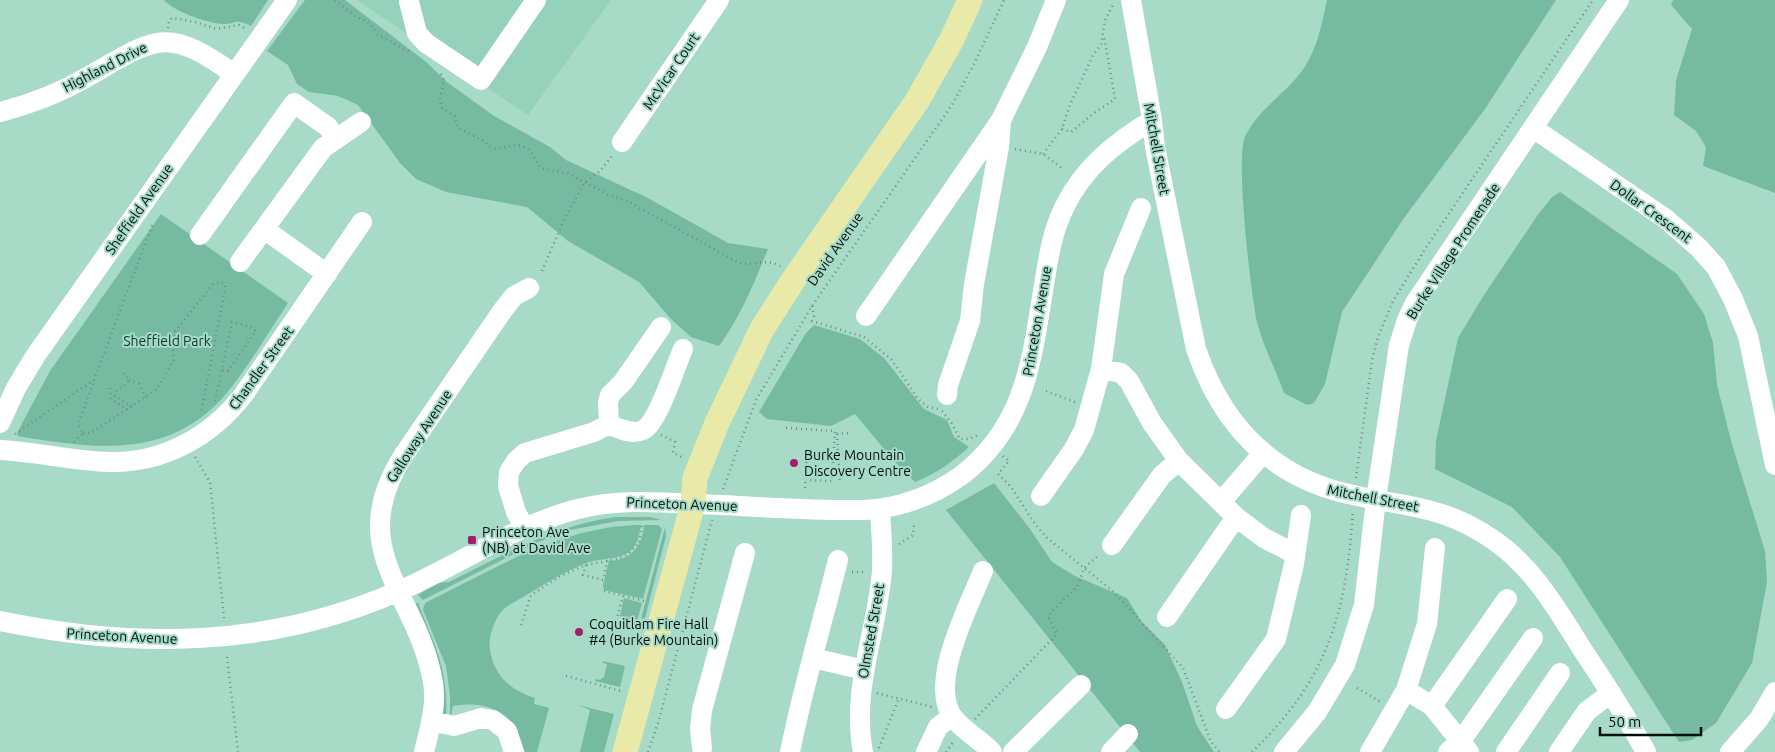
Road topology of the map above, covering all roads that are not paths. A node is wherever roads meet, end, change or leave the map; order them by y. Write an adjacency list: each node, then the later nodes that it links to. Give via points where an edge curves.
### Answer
1 (287, 0): 10 (street, Sheffield Avenue)
2 (536, 0): 8 (street, via 481,80 416,33)
3 (719, 0): 17 (street, McVicar Court)
4 (970, 0): 39 (main road, David Avenue, via 917,101 762,328 695,478)
5 (988, 0): 39 (main road, David Avenue, via 929,114 772,345 738,413 708,486)
6 (1056, 0): 12 (street)
7 (1619, 0): 15 (street, Burke Village Promenade)
8 (409, 1)
9 (1122, 2): 13 (street, Mitchell Street)
10 (234, 74): 11 (street, Highland Drive, via 206,54 188,46 152,43 71,86); 31 (street, Sheffield Avenue, via 18,383)
11 (0, 112)
12 (1001, 120): 25 (street); 29 (street, via 970,320)
13 (1152, 120): 33 (street, Mitchell Street, via 1196,348 1221,405 1241,432); 40 (street, Princeton Avenue, via 1103,155 1086,172 1065,205 1050,251 1026,385 1011,418 992,446 945,486 913,501)
14 (361, 122): 16 (street)
15 (1533, 128): 35 (street, Dollar Crescent, via 1680,230 1716,267 1734,298 1748,336); 37 (street, Burke Village Promenade, via 1415,303 1407,320 1398,346)
16 (336, 139): 20 (street, via 316,156); 21 (street, via 328,127 294,103)
17 (622, 142)
18 (1141, 208): 28 (street, via 1114,274)
19 (362, 222): 23 (street, Chandler Street)
20 (264, 229): 22 (street); 23 (street)
21 (200, 235)
22 (240, 262)
23 (326, 274): 32 (street, Chandler Street, via 235,406 216,425 192,441 160,454 126,461 95,461)
24 (529, 288): 50 (street, Galloway Avenue, via 514,296 503,310 389,480 380,515 380,538)
25 (866, 316)
26 (661, 327): 30 (street, via 623,382 610,395)
27 (683, 349): 30 (street, via 650,424 644,430 633,432)
28 (1101, 369): 34 (street, via 1121,373 1129,381 1152,423); 36 (street, via 1084,430)
29 (947, 395)
30 (609, 424): 43 (street, via 594,432 525,453 516,461 509,472 508,486)
31 (8, 428)
32 (0, 450)
33 (1263, 453): 37 (street, Mitchell Street, via 1321,488); 38 (street)
34 (1179, 461): 38 (street); 44 (street, via 1162,476)
35 (1775, 465)
36 (1041, 496)
37 (1376, 499): 61 (street, Mitchell Street, via 1448,515 1479,530 1506,549 1545,591); 78 (street, Burke Village Promenade, via 1364,605 1345,665 1317,712)
38 (1221, 502): 42 (street)
39 (693, 504): 40 (street, Princeton Avenue); 43 (street, Princeton Avenue, via 604,504 567,512); 71 (main road, David Avenue)
40 (880, 509): 56 (street, Olmsted Street, via 882,571)
41 (1301, 515): 47 (street)
42 (1236, 517): 47 (street, via 1264,538); 52 (street)
43 (525, 529): 50 (street, Princeton Avenue)
44 (1112, 545)
45 (1435, 548): 59 (street, via 1427,624)
46 (745, 553): 68 (street, via 702,710 700,729)
47 (1295, 554): 63 (street, via 1273,645)
48 (844, 566): 55 (street)
49 (983, 571): 64 (street, via 955,640 944,687 947,705)
50 (398, 591): 53 (street, Princeton Avenue, via 310,622 209,639 117,639); 65 (street, Galloway Avenue, via 430,666 435,700)
51 (1507, 599): 62 (street)
52 (1167, 617)
53 (0, 621)
54 (1533, 638): 67 (street)
55 (813, 658): 56 (street); 72 (street)
56 (864, 670): 73 (street, Olmsted Street, via 859,718)
57 (1560, 673): 80 (street)
58 (1081, 685): 76 (street)
59 (1406, 690): 62 (street); 79 (street)
60 (1775, 692): 83 (street, via 1759,719)
61 (1611, 693): 81 (street, via 1588,711); 82 (street, Mitchell Street)
62 (1432, 706): 67 (street)
63 (1226, 709)
64 (961, 720): 74 (street, via 938,728); 75 (street)
65 (431, 721): 69 (street, Galloway Avenue); 70 (street, via 454,726 481,718 493,720 507,731)
66 (1128, 734): 77 (street)
67 (1459, 749)
68 (706, 751)
69 (424, 752)
70 (514, 752)
71 (625, 752)
72 (790, 752)
73 (863, 752)
74 (926, 752)
75 (992, 752)
76 (1013, 752)
77 (1110, 752)
78 (1284, 752)
79 (1370, 752)
80 (1506, 752)
81 (1558, 752)
82 (1646, 752)
83 (1730, 752)

